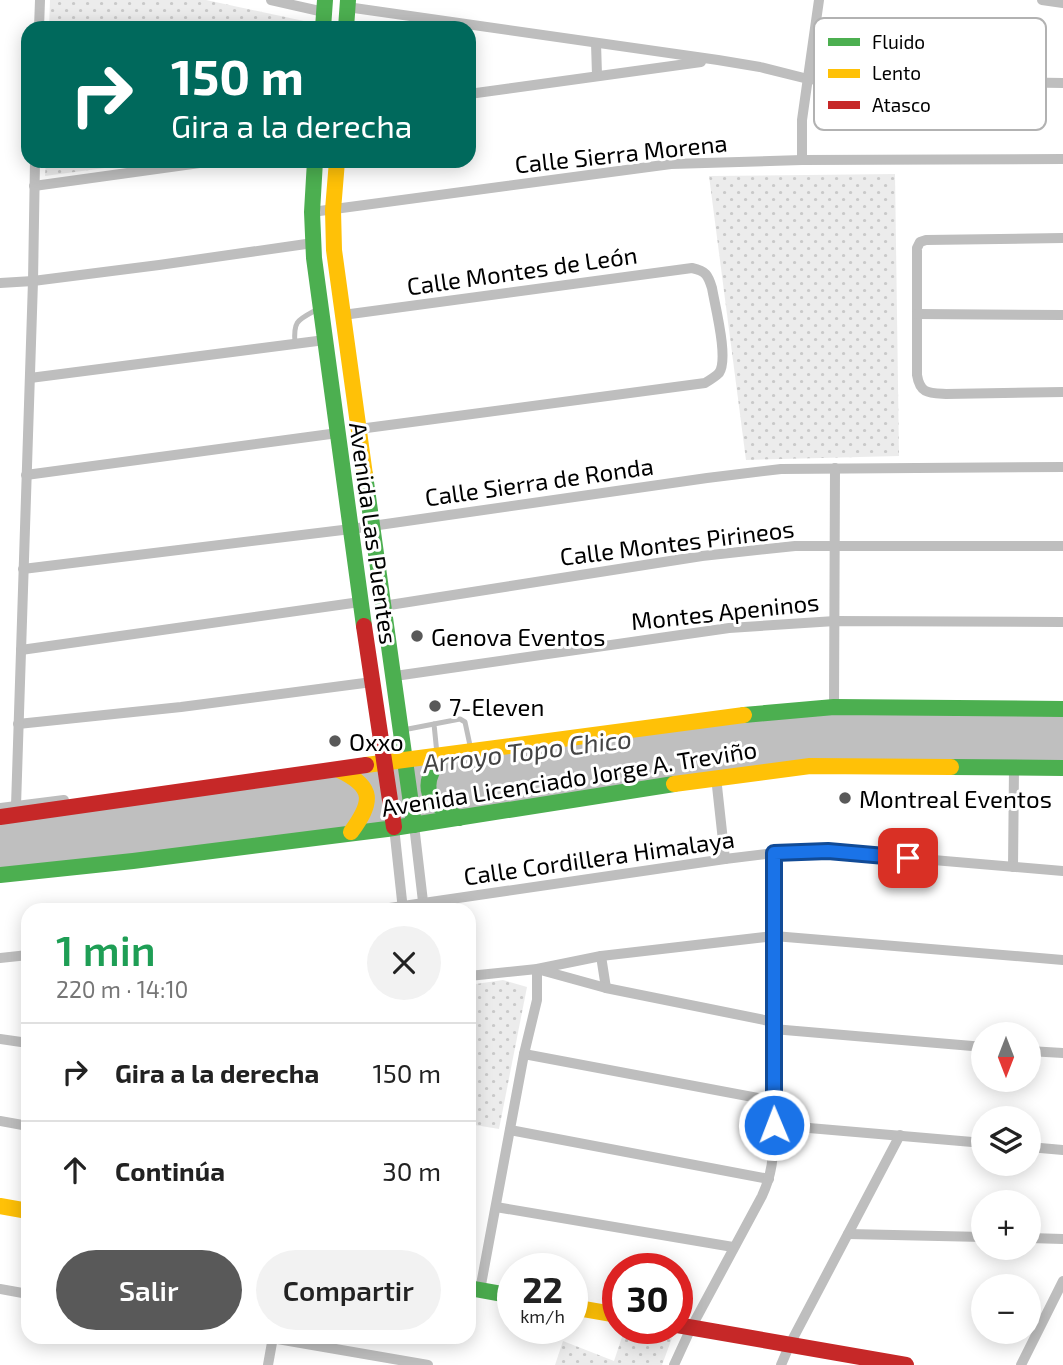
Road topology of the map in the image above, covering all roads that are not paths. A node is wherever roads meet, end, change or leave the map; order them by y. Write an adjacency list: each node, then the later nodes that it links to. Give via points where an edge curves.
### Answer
1 (40, 0): 9 (street)
2 (271, 0): 7 (street)
3 (819, 0): 8 (street)
4 (1042, 0): 5 (street)
5 (1063, 3)
6 (348, 4): 10 (street)
7 (324, 13)
8 (816, 18)
9 (39, 21)
10 (456, 21)
11 (476, 24): 13 (street)
12 (814, 36): 16 (street)
13 (596, 43): 14 (street); 15 (street)
14 (718, 60): 15 (street); 16 (street)
15 (597, 75): 18 (street)
16 (808, 79): 17 (street); 20 (street)
17 (814, 79)
18 (476, 93)
19 (1063, 159): 20 (street, Calle Sierra Morena)
20 (802, 160): 26 (street, Calle Sierra Morena, via 635,168)
21 (35, 168): 25 (street)
22 (164, 168): 25 (street)
23 (315, 168): 27 (main road, Avenida Las Puentes)
24 (336, 168): 26 (main road, Avenida Las Puentes)
25 (34, 186): 30 (street)
26 (333, 210): 27 (street, Calle Sierra Morena); 35 (main road, Avenida Las Puentes)
27 (312, 212): 29 (main road, Avenida Las Puentes)
28 (1063, 238): 33 (street, via 920,242)
29 (313, 243): 30 (street); 32 (main road, Avenida Las Puentes)
30 (33, 281): 31 (street); 38 (street)
31 (0, 283)
32 (321, 308): 36 (main road, Avenida Las Puentes); 37 (lane, via 294,326)
33 (917, 314): 34 (street); 39 (street, via 916,374 923,390 946,394)
34 (1063, 314)
35 (343, 315): 40 (main road, Avenida Las Puentes); 40 (street, Calle Montes de León, via 692,268 706,273 712,288 723,353 718,373 705,383)
36 (325, 340): 37 (street); 41 (main road, Avenida Las Puentes)
37 (295, 343): 38 (street)
38 (30, 378): 44 (street)
39 (1063, 392)
40 (359, 429): 45 (main road, Avenida Las Puentes)
41 (338, 433): 44 (street); 46 (main road, Avenida Las Puentes)
42 (1063, 467): 43 (street, Calle Sierra de Ronda)
43 (835, 468): 45 (street, Calle Sierra de Ronda, via 744,474); 47 (street)
44 (26, 475): 49 (street)
45 (372, 526): 46 (street, Calle Sierra de Ronda); 51 (main road, Avenida Las Puentes)
46 (351, 529): 49 (street, Calle Sierra de Ronda); 50 (main road, Avenida Las Puentes)
47 (835, 546): 48 (street, Calle Montes Pirineos); 51 (street, Calle Montes Pirineos, via 702,556); 52 (street)
48 (1063, 546)
49 (23, 569): 54 (street)
50 (360, 602): 54 (street); 56 (main road, Avenida Las Puentes)
51 (383, 606): 55 (main road, Avenida Las Puentes)
52 (835, 621): 53 (street, Montes Apeninos); 55 (street, Montes Apeninos, via 729,628); 57 (street)
53 (1063, 622)
54 (21, 650): 59 (street)
55 (394, 676): 61 (main road, Avenida Las Puentes)
56 (372, 682): 59 (street); 65 (main road, Avenida Las Puentes)
57 (834, 707): 58 (main road); 62 (main road)
58 (1063, 709)
59 (18, 724): 71 (street)
60 (434, 724): 61 (lane); 62 (lane, via 463,720); 63 (lane)
61 (402, 730): 64 (main road, Avenida Las Puentes)
62 (471, 752): 63 (main road)
63 (438, 759): 64 (main road); 75 (main road, via 430,776 430,793 439,807)
64 (406, 764): 65 (main road); 74 (main road, Avenida Las Puentes)
65 (384, 766): 68 (main road); 76 (main road, Avenida Las Puentes)
66 (1014, 768): 67 (main road, Avenida Licenciado Jorge A. Treviño); 69 (main road, Avenida Licenciado Jorge A. Treviño, via 810,766); 80 (street)
67 (1063, 768)
68 (344, 772): 70 (main road); 77 (main road, via 362,785 368,803)
69 (716, 777): 75 (main road, Avenida Licenciado Jorge A. Treviño); 79 (street)
70 (170, 792): 71 (street); 73 (main road)
71 (16, 806): 72 (street)
72 (0, 808)
73 (0, 817)
74 (413, 818): 75 (main road, Avenida Licenciado Jorge A. Treviño); 76 (main road, Avenida Licenciado Jorge A. Treviño); 84 (street, Avenida Las Puentes)
75 (458, 818)
76 (393, 820): 77 (main road, Avenida Licenciado Jorge A. Treviño); 83 (street, Avenida Las Puentes)
77 (351, 832): 82 (main road, Avenida Licenciado Jorge A. Treviño)
78 (774, 853): 79 (street, Calle Cordillera Himalaya); 80 (street, Calle Cordillera Himalaya, via 828,851); 86 (street)
79 (726, 859): 85 (street, Calle Cordillera Himalaya)
80 (1013, 867): 81 (street, Calle Cordillera Himalaya)
81 (1063, 871)
82 (2, 875)
83 (402, 903)
84 (423, 903)
85 (448, 903)
86 (774, 936): 88 (street); 90 (street); 94 (street)
87 (21, 956): 89 (street)
88 (601, 956): 91 (street); 93 (street)
89 (0, 958)
90 (1063, 960)
91 (537, 969): 92 (street); 93 (street); 99 (street, via 537,1000)
92 (476, 975)
93 (606, 988): 94 (street)
94 (773, 1026): 97 (street); 101 (street)
95 (0, 1039): 96 (street)
96 (21, 1042)
97 (971, 1046)
98 (1041, 1052): 100 (street)
99 (524, 1054): 101 (street); 105 (street)
100 (1063, 1054)
101 (774, 1101): 104 (street)
102 (0, 1121): 103 (street)
103 (21, 1125)
104 (774, 1125): 106 (street); 110 (street)
105 (510, 1130): 110 (street); 112 (street)
106 (900, 1135): 107 (street); 114 (street)
107 (971, 1142)
108 (1041, 1148): 109 (street)
109 (1063, 1150)
110 (769, 1179): 118 (street)
111 (0, 1206): 113 (main road)
112 (496, 1207): 118 (street); 120 (street)
113 (21, 1210)
114 (848, 1234): 115 (street); 130 (street)
115 (971, 1237)
116 (1041, 1238): 117 (street)
117 (1063, 1239)
118 (733, 1247): 125 (street)
119 (1063, 1281): 136 (street)
120 (476, 1285)
121 (0, 1289): 123 (street)
122 (476, 1289): 124 (main road)
123 (21, 1293)
124 (497, 1293)
125 (693, 1312)
126 (693, 1328): 130 (main road)
127 (270, 1344): 131 (street)
128 (310, 1344): 132 (street)
129 (680, 1344): 133 (street)
130 (790, 1344): 134 (street); 135 (main road)
131 (268, 1365)
132 (428, 1365)
133 (674, 1365)
134 (781, 1365)
135 (903, 1365)
136 (1021, 1365)

